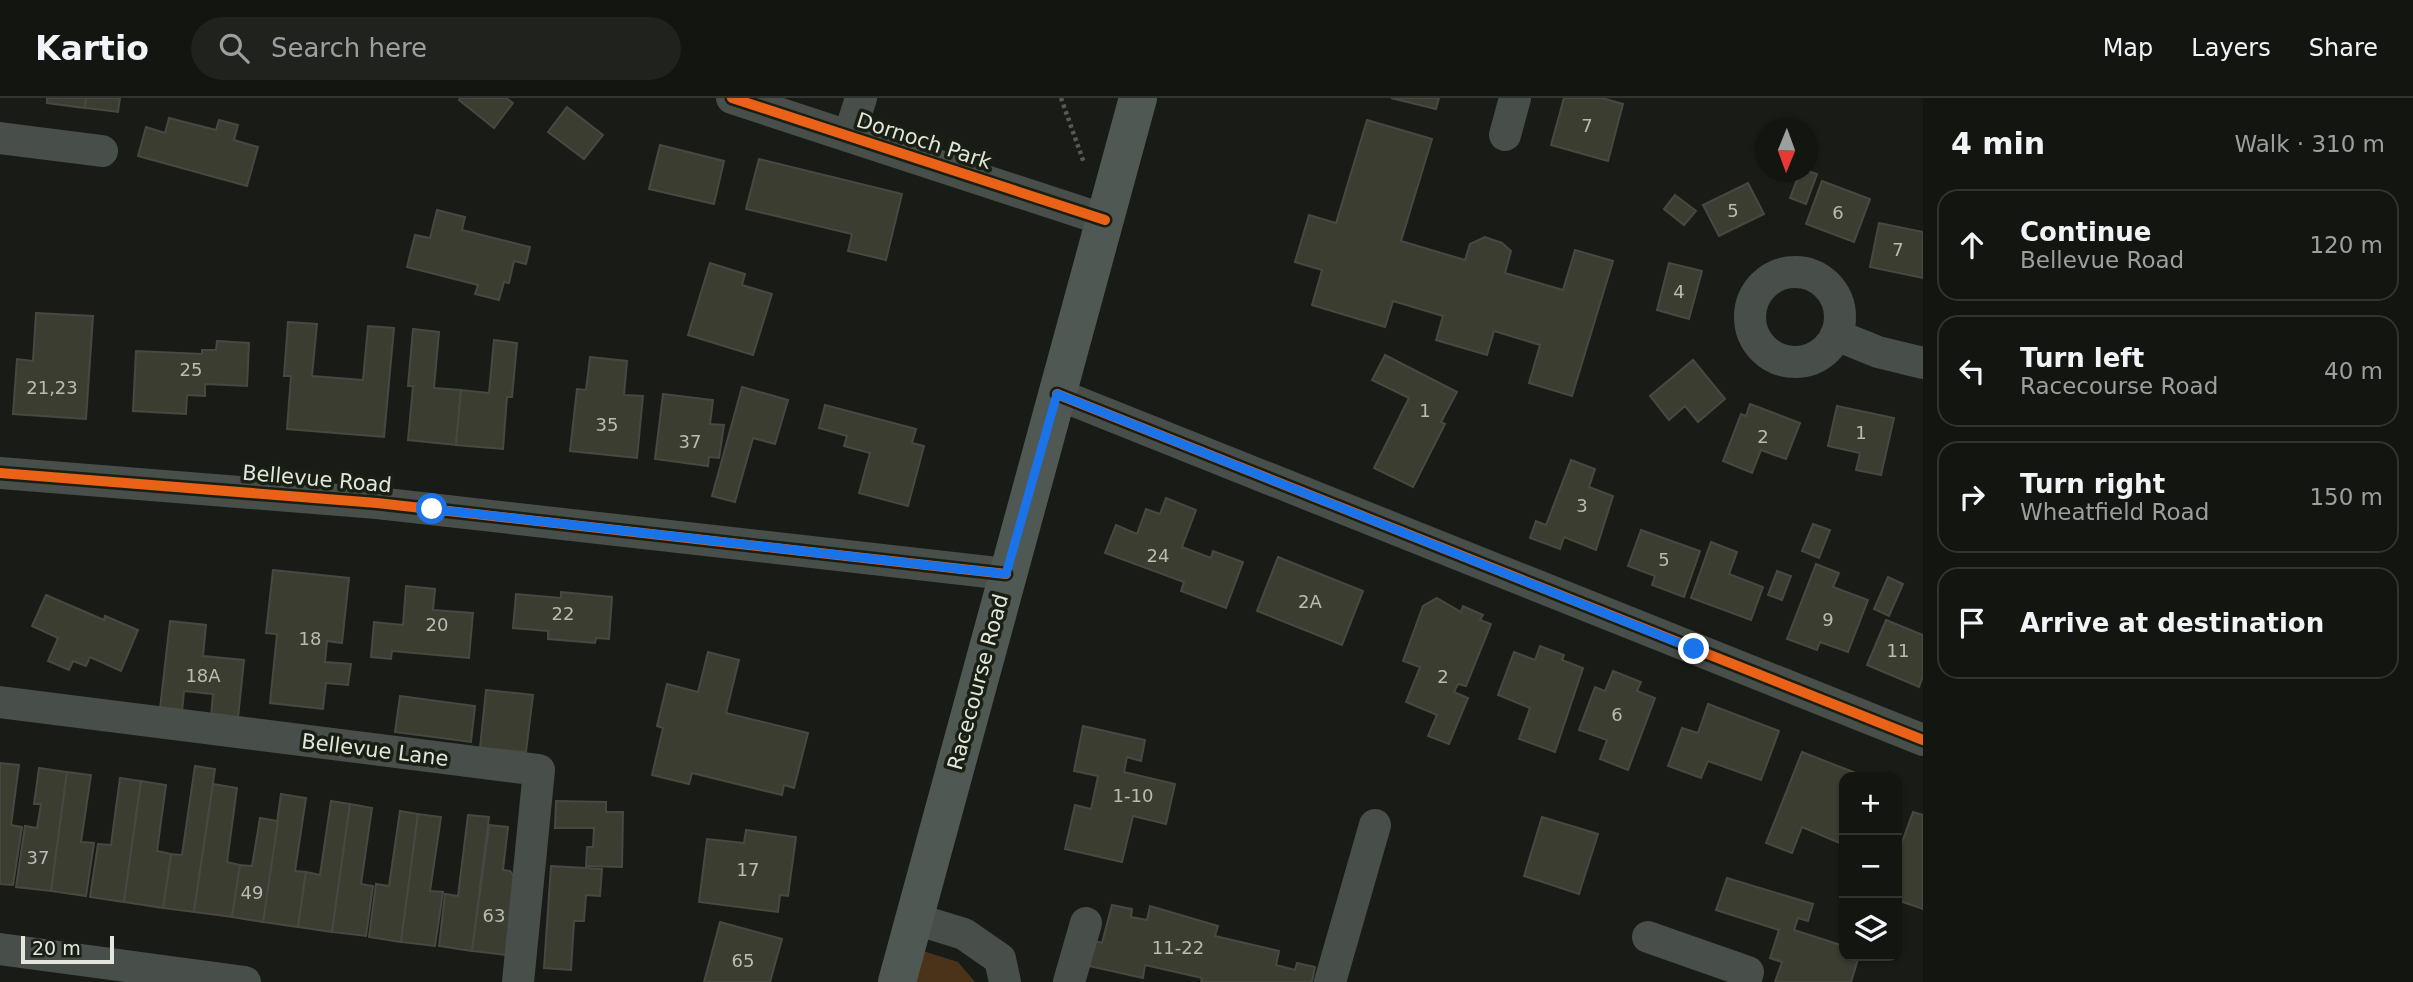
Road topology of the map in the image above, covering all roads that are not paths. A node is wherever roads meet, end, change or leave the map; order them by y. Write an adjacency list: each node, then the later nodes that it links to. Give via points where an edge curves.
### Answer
1 (732, 98): 6 (street, Dornoch Park)
2 (861, 98): 6 (street)
3 (1138, 98): 9 (main road, Racecourse Road)
4 (1515, 98): 5 (street)
5 (1505, 135)
6 (849, 136): 9 (street, Dornoch Park)
7 (0, 138): 8 (street)
8 (102, 151)
9 (1105, 220): 12 (main road, Racecourse Road)
10 (1836, 335): 11 (street)
11 (1923, 363)
12 (1057, 394): 14 (main road, Racecourse Road); 16 (street)
13 (0, 473): 14 (street, Bellevue Road, via 377,503)
14 (1006, 574): 18 (main road, Racecourse Road)
15 (0, 702): 23 (street, Bellevue Lane, via 539,770)
16 (1923, 740)
17 (1375, 825): 27 (street)
18 (915, 919): 24 (main road, Racecourse Road); 25 (street, via 964,933 1000,959)
19 (1086, 923): 26 (street)
20 (1648, 937): 28 (street, via 1748,972)
21 (0, 949): 22 (street)
22 (245, 982)
23 (518, 982)
24 (897, 982)
25 (1005, 982)
26 (1069, 982)
27 (1330, 982)
28 (1745, 982)

